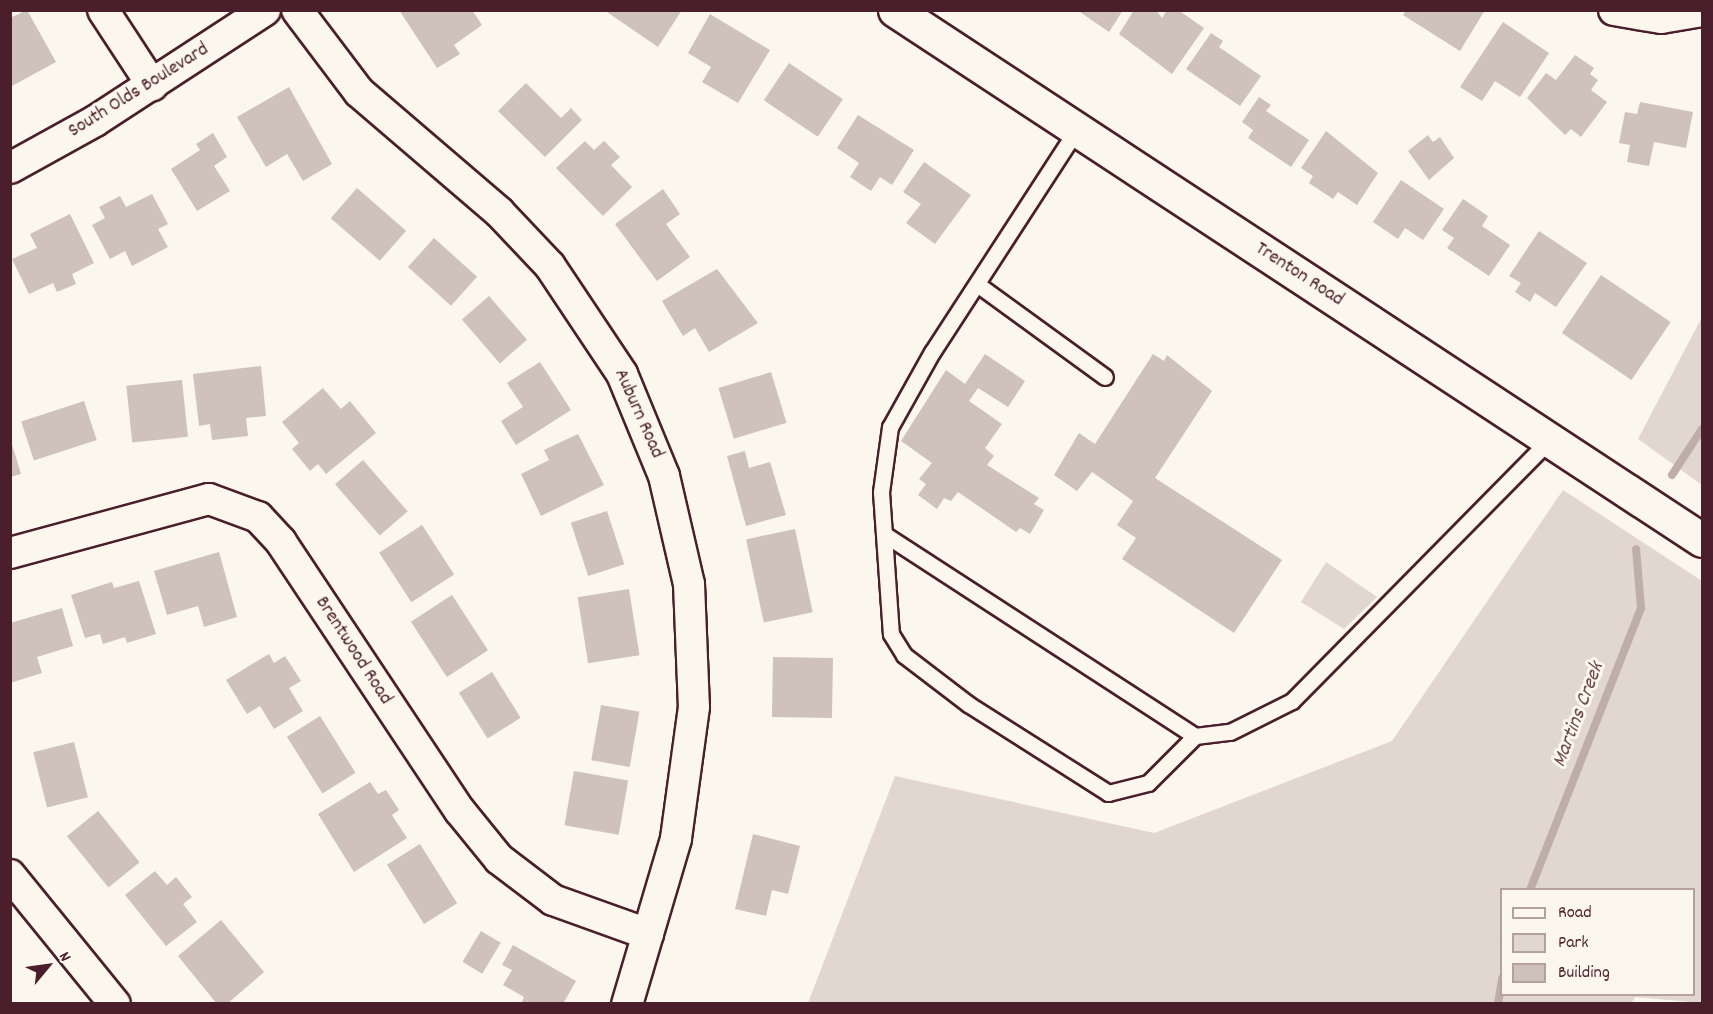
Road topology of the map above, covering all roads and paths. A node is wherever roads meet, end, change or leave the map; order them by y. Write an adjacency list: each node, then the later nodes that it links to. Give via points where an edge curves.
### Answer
1 (103, 10): 7 (street)
2 (265, 10): 7 (street, South Olds Boulevard)
3 (297, 10): 18 (street, Auburn Road, via 359,92 499,212 550,266 596,329 650,438 679,528 695,665 688,774)
4 (895, 10): 8 (main road, Trenton Road)
5 (1614, 10): 6 (street, via 1674,17)
6 (1702, 11)
7 (152, 85): 9 (street, South Olds Boulevard)
8 (1077, 129): 10 (lane); 12 (main road, Trenton Road)
9 (10, 168)
10 (977, 284): 11 (lane); 13 (lane, via 890,428 881,492)
11 (1106, 377)
12 (1550, 439): 14 (main road, Trenton Road); 16 (lane, via 1292,701 1230,732)
13 (887, 536): 16 (lane); 16 (lane, via 896,646 978,710 1108,793 1148,783)
14 (1702, 540)
15 (10, 553): 18 (street, Brentwood Road, via 209,499 258,516 281,542 460,811 499,859 553,900)
16 (1195, 736)
17 (10, 875): 19 (street)
18 (648, 934): 20 (street, Auburn Road)
19 (115, 1004)
20 (627, 1004)

